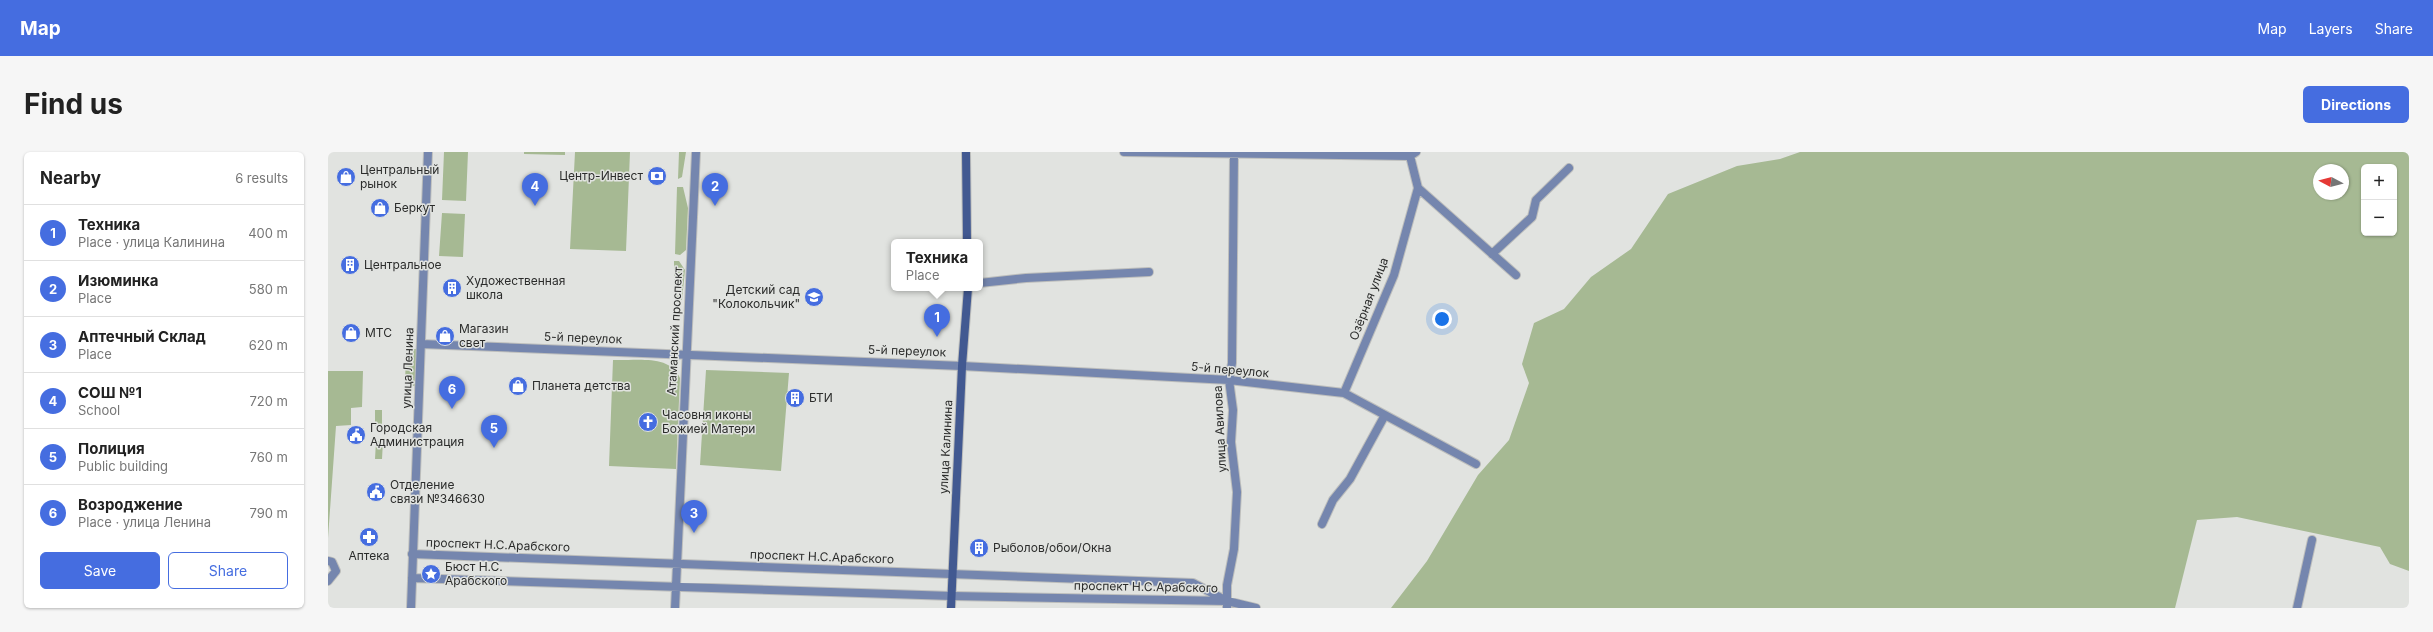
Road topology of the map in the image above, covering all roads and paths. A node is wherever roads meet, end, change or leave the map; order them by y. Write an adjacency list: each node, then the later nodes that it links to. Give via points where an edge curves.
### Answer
1 (428, 152): 15 (street, улица Ленина)
2 (696, 152): 16 (street, Атаманский проспект)
3 (966, 152): 9 (main road)
4 (1124, 152): 5 (street)
5 (1234, 154): 6 (street); 18 (street, улица Авилова, via 1232,363)
6 (1413, 154): 8 (street)
7 (1569, 168): 10 (street, via 1536,200 1532,217)
8 (1418, 188): 10 (street); 19 (street, Озёрная улица, via 1394,275)
9 (967, 239)
10 (1492, 254): 12 (street)
11 (1149, 272): 13 (street)
12 (1516, 275)
13 (983, 283)
14 (968, 291): 17 (main road, улица Калинина)
15 (421, 344): 16 (street, 5-й переулок); 24 (street, улица Ленина)
16 (686, 354): 17 (street, 5-й переулок); 26 (street, Атаманский проспект)
17 (962, 366): 18 (street, 5-й переулок); 27 (main road, улица Калинина)
18 (1229, 380): 19 (street, 5-й переулок); 32 (street, улица Авилова, via 1233,410 1231,442 1237,492 1234,549 1227,585)
19 (1344, 393): 20 (street, 5-й переулок)
20 (1385, 415): 21 (street, 5-й переулок); 22 (street, via 1350,479 1333,500)
21 (1476, 464)
22 (1322, 524)
23 (2312, 540): 37 (street)
24 (412, 554): 26 (street, проспект Н.С.Арабского); 28 (street, улица Ленина)
25 (328, 561): 29 (street, via 332,562 336,571)
26 (677, 564): 27 (street, проспект Н.С.Арабского); 30 (street, Атаманский проспект)
27 (952, 574): 31 (main road, улица Калинина); 32 (street, проспект Н.С.Арабского, via 1193,583)
28 (412, 578): 30 (street, проспект Н.С.Арабского); 33 (street, улица Ленина)
29 (328, 581)
30 (676, 586): 31 (street, проспект Н.С.Арабского); 34 (street, Атаманский проспект)
31 (952, 596): 32 (street, проспект Н.С.Арабского); 35 (main road, улица Калинина)
32 (1227, 604): 36 (street)
33 (411, 608)
34 (675, 608)
35 (951, 608)
36 (1256, 608)
37 (2297, 608)

